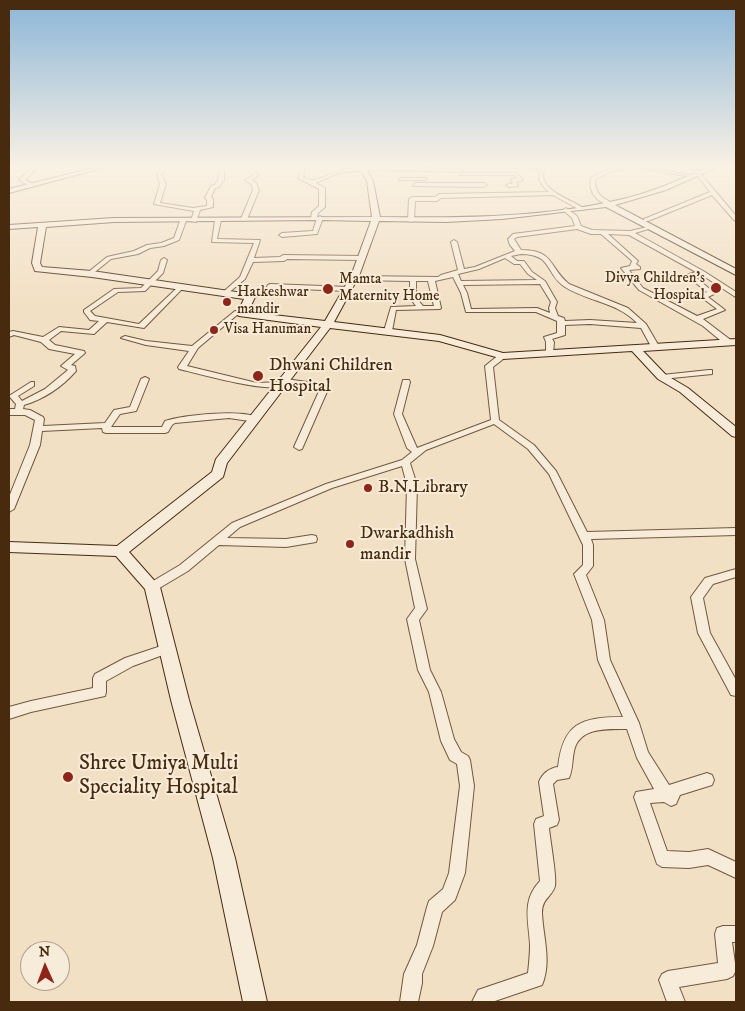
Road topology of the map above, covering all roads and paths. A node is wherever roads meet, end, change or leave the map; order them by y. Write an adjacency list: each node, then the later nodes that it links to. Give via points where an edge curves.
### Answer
1 (195, 214): 16 (street)
2 (246, 214): 11 (street)
3 (316, 214): 10 (street)
4 (376, 214): 12 (street)
5 (411, 214): 14 (street)
6 (528, 214): 14 (street)
7 (571, 214): 20 (street)
8 (630, 214): 17 (street)
9 (667, 214): 17 (street)
10 (317, 218): 11 (street); 12 (street); 21 (street)
11 (244, 219): 13 (street)
12 (376, 219): 14 (street); 29 (street)
13 (218, 220): 16 (street); 31 (street, via 214,242 258,241)
14 (411, 220)
15 (183, 221): 16 (street); 18 (street, via 114,220); 36 (street, via 177,239 109,258)
16 (194, 221)
17 (648, 223): 23 (street); 32 (street); 34 (street)
18 (42, 226): 19 (street); 36 (street, via 38,268)
19 (9, 227)
20 (578, 227): 22 (street); 27 (street, via 516,235 511,239)
21 (315, 233): 24 (street); 25 (street)
22 (603, 233): 23 (street); 52 (street, via 635,261 632,265 638,268 624,268 641,289)
23 (630, 233): 35 (street)
24 (282, 235)
25 (316, 240)
26 (454, 242): 33 (street)
27 (519, 252): 28 (street); 56 (street, via 533,253 549,260 566,284 623,306)
28 (507, 256): 33 (street); 41 (street, via 516,263 522,262)
29 (362, 258): 31 (street); 38 (street)
30 (164, 260): 42 (street, via 161,272)
31 (252, 260): 46 (street, via 243,278)
32 (736, 266)
33 (461, 271): 37 (street)
34 (736, 272)
35 (703, 273): 47 (street); 52 (street, via 688,276 709,291 711,294 704,298 722,310)
36 (89, 274): 42 (street)
37 (450, 274): 40 (street); 43 (street, via 458,277)
38 (354, 278): 39 (street); 45 (street)
39 (414, 278): 40 (street); 49 (street, via 413,298)
40 (431, 279): 49 (street, via 438,308)
41 (543, 282): 43 (street); 51 (street, via 554,302)
42 (152, 283): 44 (street); 53 (street, via 143,290 116,290 86,311 93,318)
43 (460, 283): 51 (street, via 468,311 537,310)
44 (181, 287): 46 (street); 53 (street, via 141,326)
45 (349, 289): 48 (street, via 270,286 264,295); 54 (street, via 336,313)
46 (224, 294): 48 (street)
47 (736, 295)
48 (248, 297): 50 (street)
49 (421, 308): 57 (street, via 393,308)
50 (242, 314): 54 (street); 63 (street, via 235,313)
51 (555, 318): 55 (street)
52 (697, 319): 61 (street)
53 (106, 320): 60 (street, via 91,332 59,329)
54 (326, 323): 57 (street); 71 (street)
55 (562, 323): 56 (street); 65 (street, via 561,334 548,337)
56 (643, 326): 62 (street)
57 (388, 331): 66 (street, via 440,338)
58 (9, 336): 60 (street, via 13,333)
59 (125, 338): 63 (street)
60 (44, 340): 73 (street, via 52,347 81,353 65,366 72,368 72,372)
61 (733, 343): 62 (street)
62 (656, 348): 64 (street)
63 (194, 349): 71 (street, via 182,367 257,385)
64 (636, 350): 65 (street); 68 (street)
65 (549, 354): 66 (street)
66 (503, 356): 76 (street, via 489,366)
67 (709, 372): 68 (street)
68 (662, 377): 79 (street, via 684,390)
69 (145, 379): 77 (street, via 133,409 117,412)
70 (406, 382): 81 (street, via 398,414 410,443)
71 (284, 383): 75 (street); 80 (street, via 325,387)
72 (31, 384): 73 (street, via 13,396)
73 (20, 408): 74 (street); 78 (street, via 40,419)
74 (9, 412)
75 (256, 418): 77 (street, via 229,416 174,421 168,423 165,430 106,430); 88 (street, via 221,462 218,474)
76 (495, 421): 81 (street, via 423,448); 84 (street, via 531,447 553,473)
77 (108, 426): 78 (street)
78 (38, 429): 82 (street, via 35,445)
79 (736, 433)
80 (299, 447)
81 (411, 458): 85 (street, via 258,514 236,525); 100 (street, via 410,558 421,609 413,618 424,670 435,692 448,741 455,756 463,760 467,786 457,873 449,894 435,907 425,946 413,974)
82 (9, 510)
83 (736, 531): 84 (street)
84 (584, 536): 94 (street, via 588,545 588,566 580,574 598,620 604,660)
85 (218, 540): 86 (street, via 286,543); 90 (street, via 184,568)
86 (312, 540)
87 (9, 547): 88 (street)
88 (120, 551): 90 (street)
89 (736, 573): 92 (street, via 709,581 697,597 704,633)
90 (152, 587): 91 (street)
91 (167, 649): 93 (street, via 129,662 99,678 100,692); 99 (street, via 224,858)
92 (736, 691)
93 (9, 713)
94 (632, 723): 96 (street, via 646,766); 101 (street, via 608,724 576,733 570,740 564,772 554,774 546,782 552,820 541,824 548,884 539,892 533,915 538,944 536,979 484,996)
95 (707, 780): 96 (street, via 674,790 671,799)
96 (667, 795): 97 (street, via 641,796 662,859 708,857)
97 (736, 870)
98 (736, 934): 102 (street, via 723,934 727,970 668,980)
99 (255, 1002)
100 (409, 1002)
101 (481, 1002)
102 (676, 1002)

